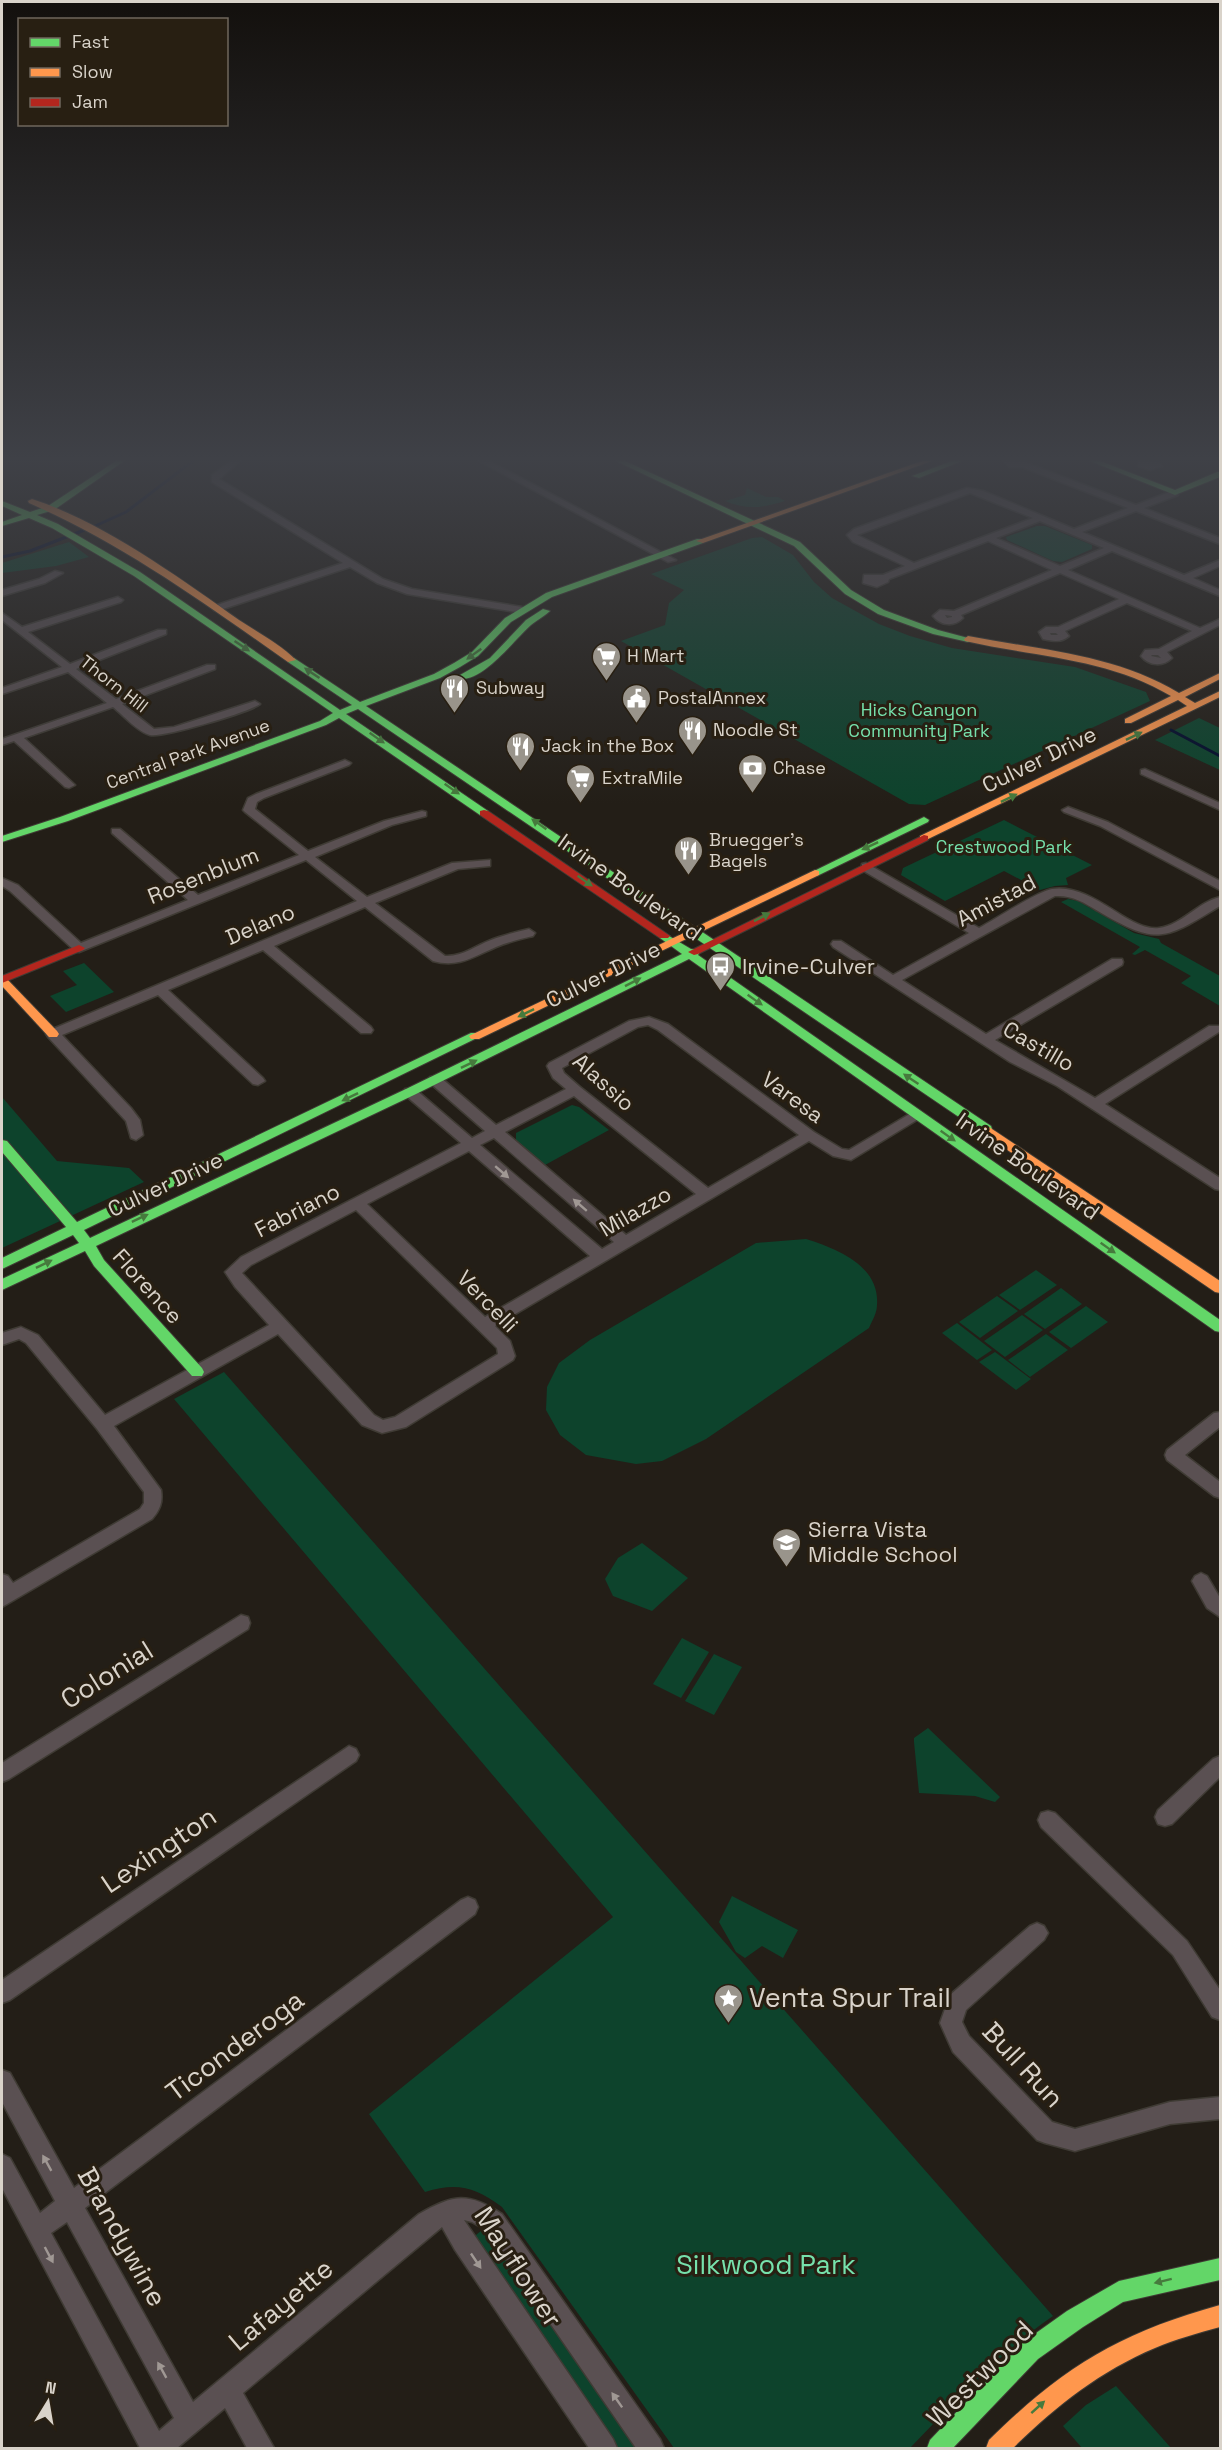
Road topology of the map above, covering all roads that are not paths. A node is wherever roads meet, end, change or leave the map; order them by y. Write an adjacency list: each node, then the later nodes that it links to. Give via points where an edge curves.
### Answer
1 (53, 575): 17 (street)
2 (137, 575): 14 (main road, Irvine Boulevard)
3 (171, 575): 21 (main road, Irvine Boulevard)
4 (314, 575): 21 (street)
5 (374, 575): 22 (street, via 400,589)
6 (610, 575): 22 (main road, Central Park Avenue, via 549,595)
7 (624, 575): 40 (main road, Central Park Avenue, via 529,622 492,660 471,673 449,684)
8 (818, 575): 36 (main road, via 835,595 861,612 957,639 1098,662 1134,674)
9 (889, 575): 15 (street)
10 (1044, 575): 23 (street)
11 (1073, 575): 19 (street)
12 (1178, 575): 16 (street)
13 (1191, 575): 16 (street)
14 (141, 578): 21 (main road, via 161,582 200,607); 41 (main road, Irvine Boulevard, one-way to 41)
15 (883, 578)
16 (1185, 578): 18 (street)
17 (2, 593)
18 (1221, 593)
19 (1127, 599): 26 (street); 28 (street)
20 (118, 600): 27 (street)
21 (217, 608): 40 (main road, Irvine Boulevard, one-way to 21)
22 (522, 610): 40 (main road, Central Park Avenue, one-way to 40, via 475,654)
23 (955, 614)
24 (2, 616): 27 (street, Thorn Hill)
25 (1221, 622): 28 (street)
26 (1059, 630)
27 (20, 631): 32 (street, Thorn Hill)
28 (1200, 631): 30 (street)
29 (162, 632): 32 (street)
30 (1161, 652)
31 (211, 667): 37 (street)
32 (68, 669): 34 (street); 37 (street, Thorn Hill)
33 (1221, 676): 36 (main road, Culver Drive)
34 (2, 691)
35 (1221, 694): 39 (main road, Culver Drive)
36 (1171, 696): 39 (main road); 42 (main road, Culver Drive)
37 (112, 704): 38 (street, Thorn Hill, via 145,729 160,733); 43 (street)
38 (255, 704)
39 (1195, 706): 58 (main road, Culver Drive, one-way to 39)
40 (366, 709): 41 (main road, Central Park Avenue); 64 (main road, Irvine Boulevard, one-way to 40)
41 (345, 716): 52 (main road, Central Park Avenue); 67 (main road, Irvine Boulevard, one-way to 67)
42 (1112, 729)
43 (16, 737): 44 (street); 47 (street)
44 (2, 742)
45 (345, 763): 56 (street, via 260,796 249,805 249,810)
46 (1145, 772): 48 (street)
47 (69, 785)
48 (1221, 807)
49 (1068, 810): 60 (street, via 1104,824)
50 (422, 813): 56 (street, Rosenblum)
51 (934, 816): 64 (main road, Culver Drive, one-way to 64)
52 (64, 819): 54 (main road, Central Park Avenue); 55 (main road, Central Park Avenue)
53 (116, 831): 61 (street)
54 (2, 839)
55 (2, 847)
56 (308, 855): 61 (street, Rosenblum); 63 (street)
57 (486, 863): 63 (street, Delano, via 443,870)
58 (866, 867): 66 (street); 69 (main road, Culver Drive, one-way to 58)
59 (2, 881): 71 (street)
60 (1221, 886)
61 (196, 900): 71 (street, Rosenblum)
62 (1221, 901): 66 (street, Amistad, via 1174,927 1156,932 1141,929 1088,899 1052,893)
63 (365, 902): 65 (street, via 444,961 466,957); 68 (street, Delano)
64 (693, 932): 67 (main road, Culver Drive); 69 (main road, Irvine Boulevard)
65 (529, 933)
66 (978, 933): 75 (street, Amistad)
67 (673, 942): 72 (main road, Irvine Boulevard); 96 (main road, Culver Drive, one-way to 96)
68 (264, 944): 76 (street, Delano); 79 (street)
69 (710, 944): 72 (main road, Culver Drive); 102 (main road, Irvine Boulevard, one-way to 69)
70 (837, 944): 75 (street, Castillo)
71 (79, 948): 74 (main road, Rosenblum)
72 (690, 954): 82 (main road, Culver Drive, one-way to 72); 87 (main road, Irvine Boulevard, one-way to 87)
73 (1118, 962): 81 (street)
74 (2, 980): 80 (main road)
75 (893, 980): 81 (street, Castillo)
76 (159, 989): 80 (street, Delano); 83 (street)
77 (649, 1021): 84 (street, Alassio, via 634,1024 554,1066); 90 (street, Varesa, via 663,1027)
78 (1214, 1029): 86 (street)
79 (366, 1030)
80 (53, 1034): 89 (street, via 126,1111)
81 (985, 1040): 86 (street, Castillo)
82 (435, 1080): 85 (main road, Culver Drive); 88 (street)
83 (258, 1081)
84 (575, 1090): 88 (street, Fabriano); 94 (street, Alassio)
85 (410, 1092): 92 (street); 97 (main road, Culver Drive, one-way to 85)
86 (1095, 1104): 93 (street, Castillo)
87 (918, 1115): 90 (street, Varesa, via 851,1155 837,1153); 105 (main road, Irvine Boulevard, one-way to 105)
88 (495, 1132): 92 (street, Fabriano); 98 (street, one-way to 88)
89 (136, 1135)
90 (809, 1135): 94 (street, Milazzo)
91 (2, 1144): 96 (main road, Florence)
92 (471, 1144): 95 (street, Fabriano); 99 (street, one-way to 99)
93 (1219, 1182)
94 (707, 1195): 98 (street, Milazzo)
95 (358, 1204): 103 (street, Fabriano, via 246,1261 233,1272); 104 (street, Vercelli)
96 (75, 1229): 97 (main road, Florence); 100 (main road, Culver Drive)
97 (87, 1243): 101 (main road, Culver Drive, one-way to 97); 107 (main road, Florence, via 99,1263)
98 (625, 1243): 99 (street, Milazzo)
99 (601, 1257): 104 (street, Milazzo)
100 (2, 1264)
101 (2, 1285)
102 (1221, 1288)
103 (280, 1326): 107 (street); 110 (street, Fabriano, via 368,1420)
104 (483, 1326): 110 (street, Vercelli, via 504,1345 507,1356 400,1422)
105 (1221, 1327)
106 (2, 1339): 109 (street, via 21,1333 32,1339)
107 (197, 1372): 109 (street)
108 (1221, 1418): 111 (street, via 1173,1455)
109 (103, 1424): 113 (street, via 152,1490 154,1499 146,1514)
110 (382, 1426)
111 (1221, 1491)
112 (1221, 1587): 114 (street, via 1200,1581)
113 (4, 1591)
114 (1221, 1609)
115 (241, 1623): 118 (street, Colonial)
116 (350, 1755): 123 (street, Lexington)
117 (1221, 1765): 119 (street)
118 (2, 1773)
119 (1165, 1817)
120 (1048, 1820): 124 (street, via 1180,1948)
121 (468, 1907): 128 (street, Ticonderoga)
122 (1037, 1933): 126 (street, Bull Run, via 958,2003 951,2023 961,2044 1045,2132 1075,2140 1170,2113)
123 (2, 1992)
124 (1221, 2009)
125 (2, 2081): 128 (street, Brandywine, one-way to 125)
126 (1221, 2108)
127 (2, 2166): 130 (street)
128 (70, 2205): 130 (street, Ticonderoga); 134 (street, Brandywine, one-way to 128)
129 (446, 2211): 133 (street, Lafayette, via 427,2222); 137 (street, Mayflower, one-way to 137, via 463,2242); 138 (street, Mayflower, one-way to 129, via 494,2222 477,2210)
130 (36, 2230): 135 (street, one-way to 135)
131 (1221, 2269): 139 (main road, Westwood, one-way to 139, via 1119,2292 1075,2319 1030,2351)
132 (1221, 2316): 140 (main road, one-way to 132, via 1070,2380 1124,2346)
133 (228, 2390): 134 (street, Lafayette); 136 (street)
134 (190, 2422): 135 (street, Lafayette)
135 (156, 2448)
136 (261, 2448)
137 (604, 2448)
138 (651, 2448)
139 (938, 2448)
140 (997, 2448)

